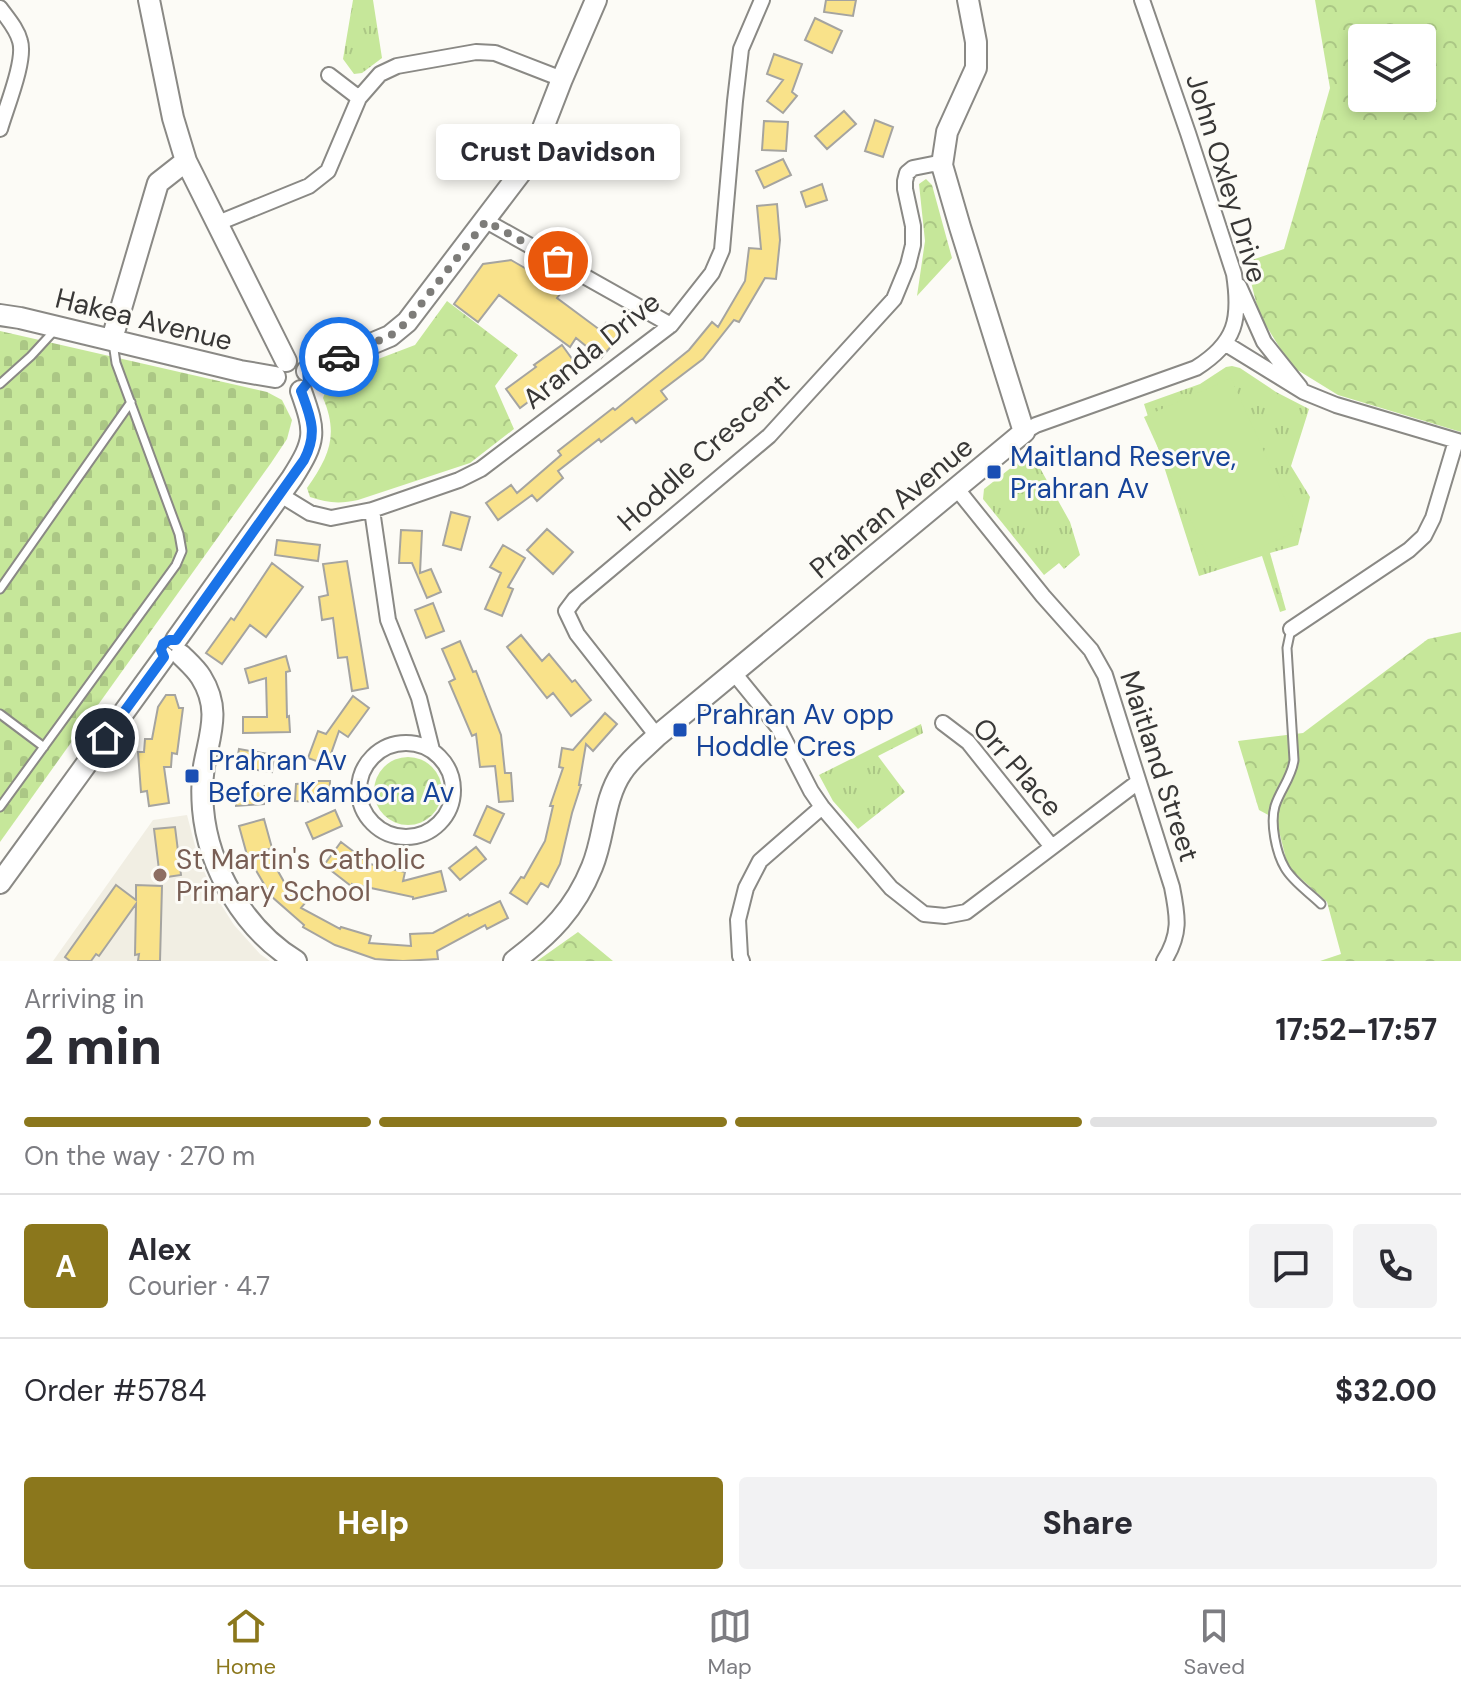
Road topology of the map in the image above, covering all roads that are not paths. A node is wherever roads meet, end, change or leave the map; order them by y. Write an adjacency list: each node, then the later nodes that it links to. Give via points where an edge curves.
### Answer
1 (149, 0): 11 (street)
2 (596, 0): 8 (street)
3 (762, 0): 17 (street, Aranda Drive, via 741,49 722,250 712,273)
4 (968, 0): 12 (street, via 976,68 947,132)
5 (1142, 0): 15 (street, John Oxley Drive)
6 (0, 8): 10 (street, via 22,44)
7 (329, 75): 9 (street)
8 (562, 79): 9 (street, via 495,53 476,52 397,66 380,74); 13 (street, via 531,159)
9 (359, 98): 14 (street, via 328,171 309,186)
10 (0, 129)
11 (186, 161): 14 (street); 19 (street, via 158,183)
12 (942, 165): 27 (street); 38 (street, Hoddle Crescent, via 907,173 913,245 894,299 769,436 566,611 577,634)
13 (486, 221): 17 (street); 22 (street, via 407,322 390,336)
14 (218, 223): 21 (street)
15 (1234, 274): 20 (street, John Oxley Drive, via 1237,308); 25 (street, via 1264,342)
16 (0, 315): 18 (street, Hakea Avenue)
17 (671, 325): 31 (street, Aranda Drive, via 481,469)
18 (58, 326): 19 (street, Hakea Avenue); 23 (lane)
19 (112, 339): 21 (street, Hakea Avenue, via 240,371); 26 (lane)
20 (1226, 344): 25 (street); 27 (street, via 1196,368)
21 (281, 369): 22 (street, via 291,360); 24 (street, via 278,387 291,394)
22 (307, 371): 24 (street, via 308,382)
23 (0, 384)
24 (301, 391): 30 (street, via 312,424 311,442)
25 (1304, 392): 28 (street)
26 (131, 402): 32 (lane); 39 (lane, via 182,551)
27 (1024, 432): 29 (street, Prahran Avenue)
28 (1459, 441): 33 (street, via 1424,536)
29 (957, 489): 35 (street, Prahran Avenue); 41 (street, Maitland Street, via 1091,650 1105,675)
30 (279, 494): 31 (street, Aranda Drive, via 310,513 331,518); 34 (street)
31 (372, 510): 40 (street, via 388,620 419,698)
32 (0, 589)
33 (1291, 629): 46 (lane, via 1287,648 1294,760 1275,805 1274,833 1285,869)
34 (174, 651): 45 (street); 47 (street, via 200,675 211,698 203,809 210,847 254,926)
35 (734, 673): 38 (street, Prahran Avenue); 43 (street, via 778,727)
36 (0, 714): 39 (lane)
37 (943, 723): 44 (street, Orr Place, via 968,742)
38 (657, 736): 48 (street, Prahran Avenue, via 616,782 599,849 578,896 541,941)
39 (44, 747): 42 (lane)
40 (432, 750): 40 (street, via 451,775 450,807 430,831 415,836 384,831 364,810 360,780 366,765 375,754 403,742)
41 (1138, 782): 44 (street); 50 (street, Maitland Street, via 1178,917 1175,940)
42 (0, 807)
43 (822, 807): 44 (street, via 891,888 924,914 966,912); 49 (street, via 760,861 738,920)
44 (1052, 847)
45 (0, 883)
46 (1321, 904)
47 (296, 961)
48 (514, 961)
49 (742, 961)
50 (1164, 961)

